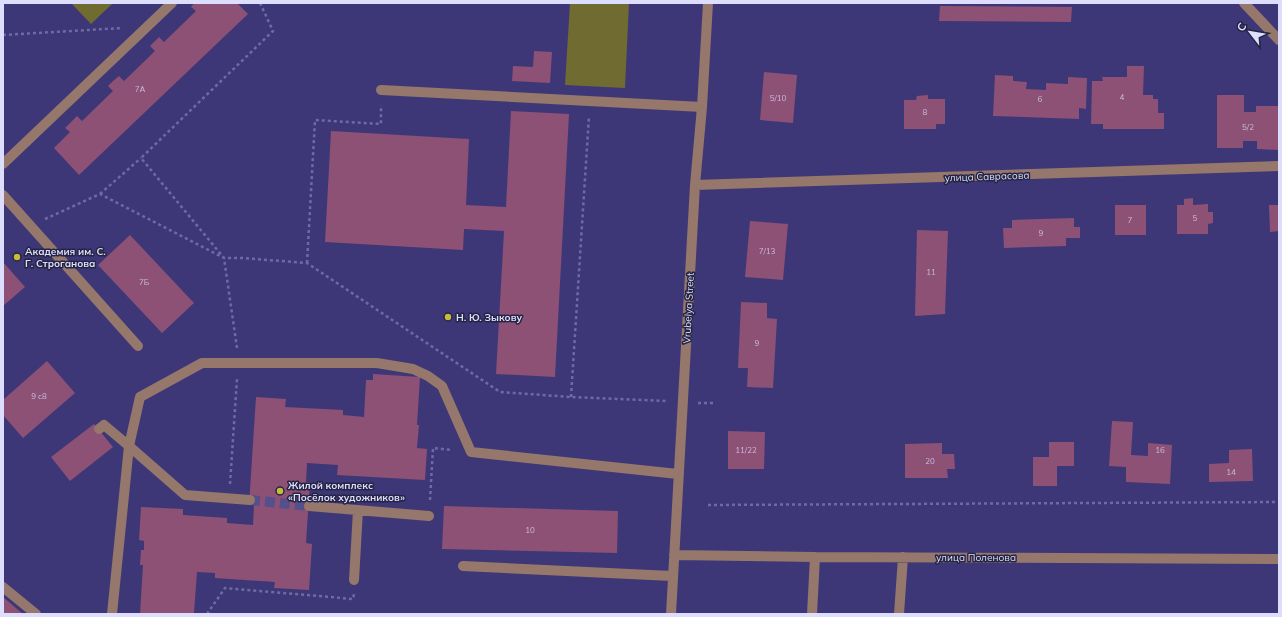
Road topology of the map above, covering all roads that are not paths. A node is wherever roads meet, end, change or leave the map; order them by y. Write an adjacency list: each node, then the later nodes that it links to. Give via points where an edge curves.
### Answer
1 (172, 3): 7 (street)
2 (708, 3): 6 (street, Vrubelya Street)
3 (1244, 3): 4 (street)
4 (1279, 40)
5 (380, 90): 6 (street)
6 (702, 106): 9 (street, Vrubelya Street)
7 (3, 164)
8 (1279, 166): 9 (street, улица Саврасова)
9 (695, 185): 14 (street, Vrubelya Street)
10 (3, 195): 11 (street)
11 (138, 346)
12 (99, 429): 13 (street, via 104,425)
13 (128, 446): 14 (street, via 140,397 202,363 377,363 413,370 442,386 471,452); 15 (street, via 184,495); 28 (street)
14 (678, 474): 19 (street, Vrubelya Street)
15 (250, 500)
16 (309, 506): 17 (street)
17 (358, 510): 18 (street); 25 (street)
18 (429, 516)
19 (674, 554): 20 (street, улица Поленова); 24 (street, Vrubelya Street)
20 (815, 557): 21 (street, улица Поленова); 30 (street)
21 (903, 557): 22 (street, улица Поленова); 31 (street)
22 (1279, 559)
23 (463, 566): 24 (street)
24 (672, 576): 29 (street, Vrubelya Street)
25 (354, 580)
26 (3, 587): 27 (street)
27 (36, 614)
28 (112, 614)
29 (671, 614)
30 (812, 614)
31 (899, 614)

